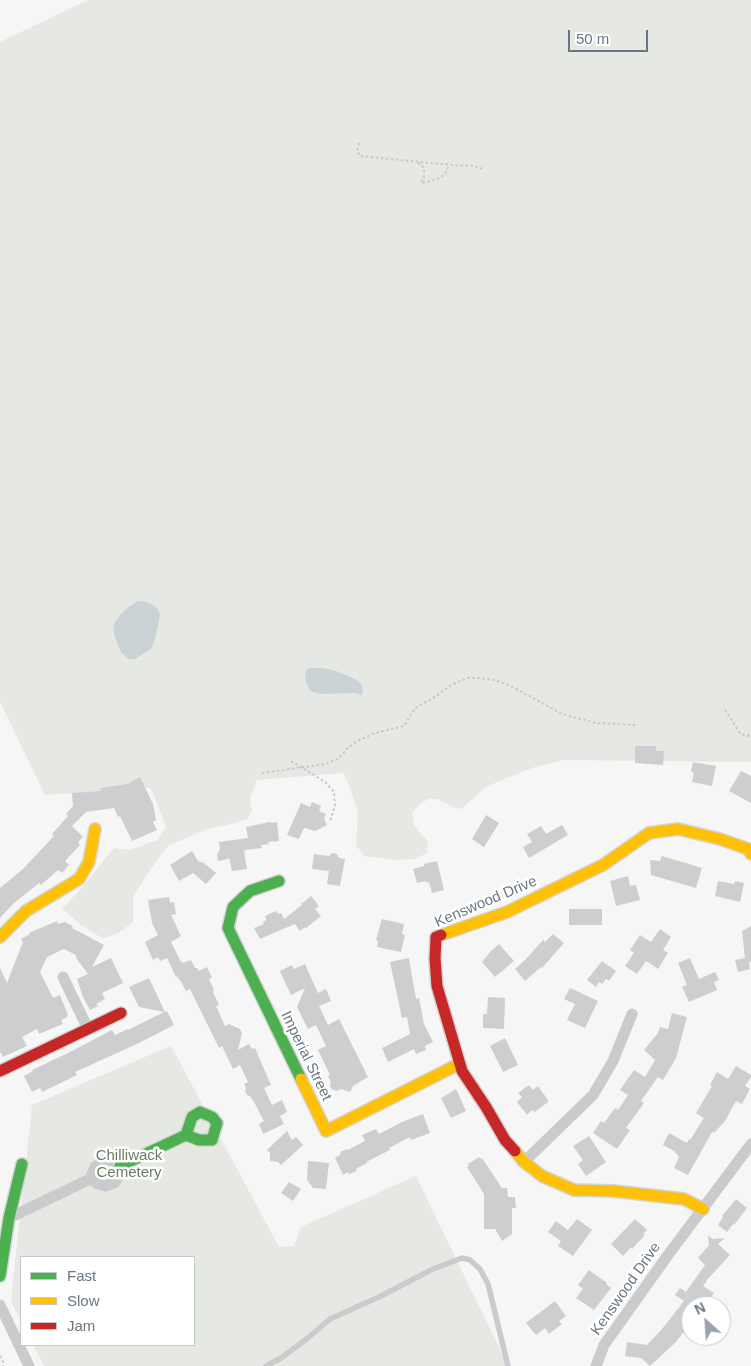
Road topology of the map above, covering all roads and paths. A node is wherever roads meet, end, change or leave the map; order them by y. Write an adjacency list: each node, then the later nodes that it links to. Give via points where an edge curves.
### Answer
1 (359, 142): 2 (path, via 357,152 360,156)
2 (416, 162): 3 (path); 3 (path, via 424,171 420,184 440,178)
3 (449, 165): 4 (path)
4 (483, 169)
5 (725, 710): 7 (path, via 740,734)
6 (635, 725): 9 (path, via 596,723 562,714 512,686 495,680 468,678 450,685 415,708 404,726 357,741 338,759 325,764)
7 (751, 736)
8 (291, 761): 10 (path, via 326,782 334,792)
9 (262, 773)
10 (330, 821)
11 (95, 829): 14 (street, via 89,862 79,879 26,911)
12 (751, 854): 19 (street, Kenswood Drive, via 720,839 678,830 649,833 603,865 524,904 436,937 437,986)
13 (280, 882): 19 (street, Imperial Street, via 250,892 233,907 228,928 326,1130)
14 (0, 937)
15 (62, 977): 18 (street)
16 (121, 1013): 18 (street)
17 (632, 1014): 23 (street, via 613,1061 593,1095)
18 (88, 1029): 20 (street)
19 (459, 1064): 23 (street, Kenswood Drive, via 505,1140)
20 (0, 1071)
21 (186, 1135): 25 (street)
22 (751, 1144): 27 (street, Kenswood Drive)
23 (524, 1162): 27 (street, Kenswood Drive, via 542,1176 574,1190 684,1198)
24 (22, 1164): 28 (street)
25 (120, 1166): 26 (street, via 106,1159 95,1167); 26 (street, via 114,1183 105,1186)
26 (90, 1179): 28 (street)
27 (703, 1209): 36 (street, Kenswood Drive, via 604,1345)
28 (9, 1218): 29 (street)
29 (0, 1276)
30 (0, 1305): 33 (street)
31 (0, 1356): 32 (path)
32 (3, 1366)
33 (29, 1366)
34 (266, 1366): 35 (lane, via 330,1320 462,1258 480,1269 488,1284)
35 (508, 1366)
36 (596, 1366)

